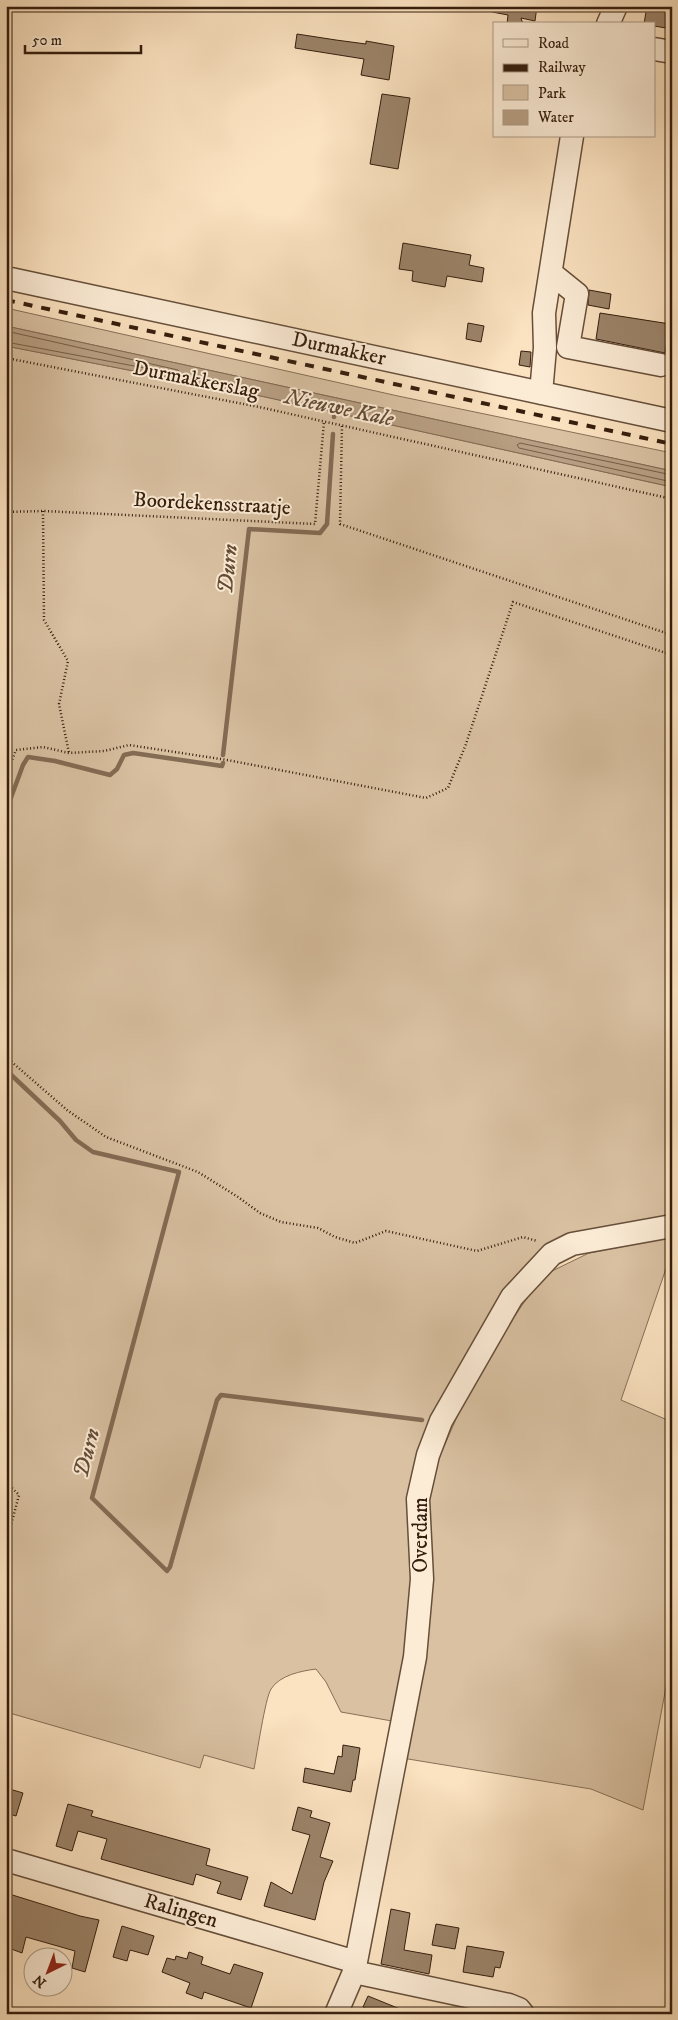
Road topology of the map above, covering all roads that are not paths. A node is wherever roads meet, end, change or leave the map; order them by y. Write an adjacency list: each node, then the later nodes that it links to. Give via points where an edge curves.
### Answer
1 (616, 6): 2 (street)
2 (609, 22)
3 (656, 49): 4 (street)
4 (672, 52)
5 (572, 138): 6 (street)
6 (551, 273): 8 (street, via 577,294 568,347); 9 (street, via 544,313)
7 (6, 278): 9 (street, Durmakker)
8 (662, 365)
9 (541, 393): 10 (street, Durmakker)
10 (672, 421)
11 (672, 1226): 13 (street, Overdam, via 572,1244 552,1254 512,1297 441,1421 428,1455 418,1499 422,1579 415,1657)
12 (6, 1860): 13 (street, Ralingen)
13 (355, 1967): 14 (street, Overdam); 15 (street, Ralingen, via 509,2005)
14 (336, 2014)
15 (523, 2014)

